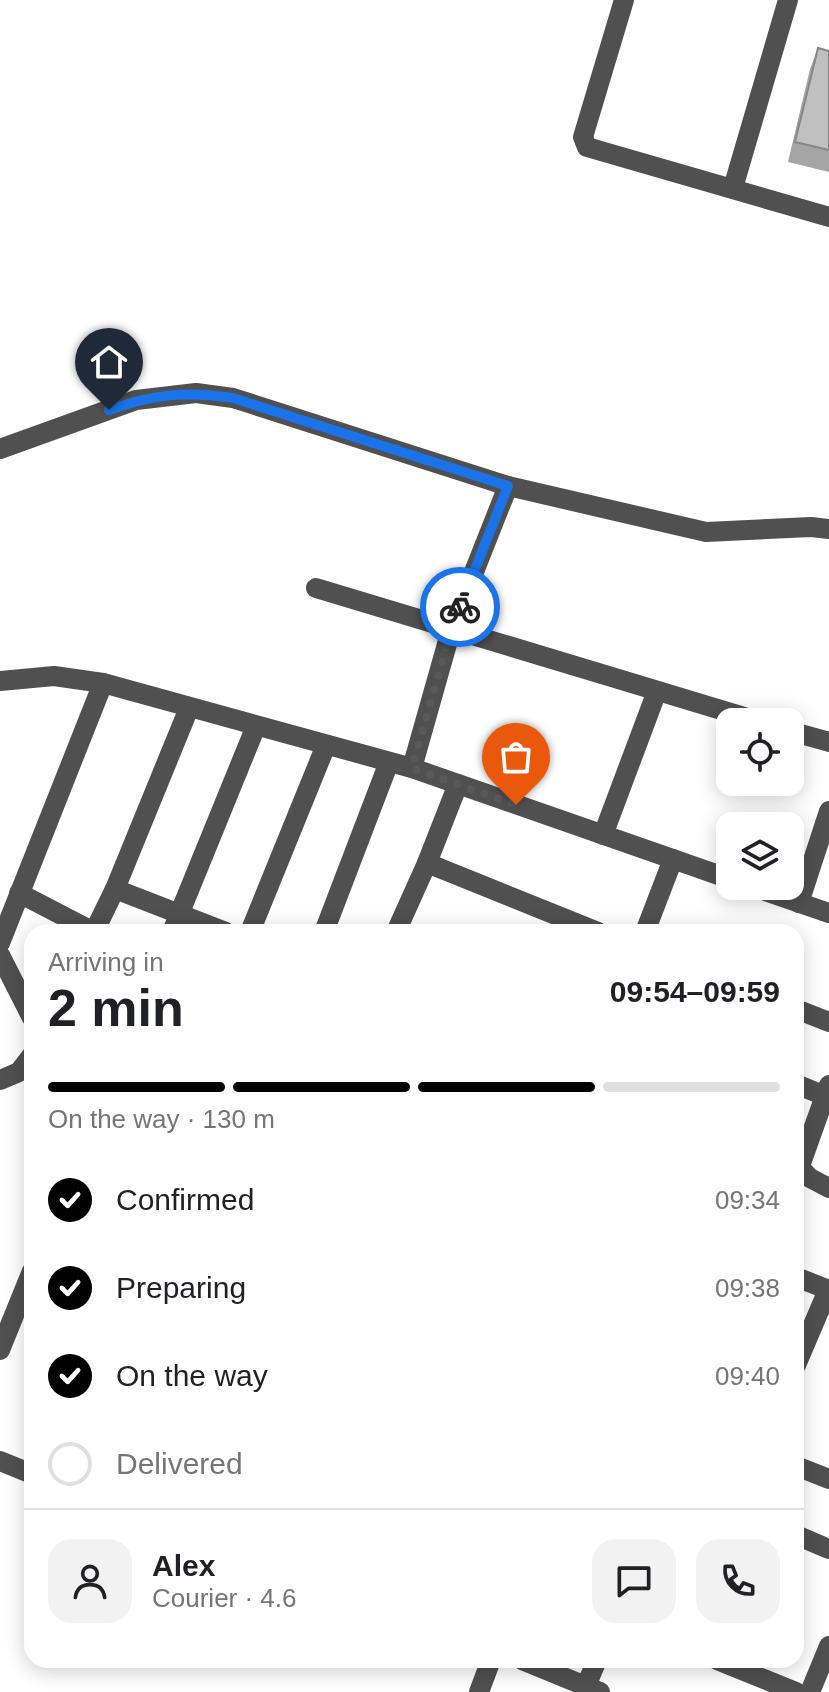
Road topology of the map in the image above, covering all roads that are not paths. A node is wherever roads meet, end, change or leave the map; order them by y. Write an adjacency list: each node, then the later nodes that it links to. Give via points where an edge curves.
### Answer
1 (624, 0): 3 (street, via 583,143)
2 (788, 0): 3 (street)
3 (733, 188): 4 (street)
4 (829, 217)
5 (0, 449): 6 (street, via 136,400 196,393 248,402)
6 (508, 486): 7 (street, via 706,532); 9 (street)
7 (829, 529)
8 (316, 588): 9 (street)
9 (451, 630): 12 (street); 20 (street)
10 (0, 681): 11 (street, via 54,676)
11 (103, 683): 13 (street); 28 (street)
12 (657, 691): 14 (street); 23 (street)
13 (189, 708): 15 (street); 27 (street)
14 (716, 709)
15 (256, 726): 18 (street); 32 (street)
16 (804, 735): 17 (street)
17 (829, 742)
18 (326, 745): 19 (street); 35 (street)
19 (389, 762): 20 (street); 36 (street)
20 (412, 768): 21 (street)
21 (458, 784): 23 (street); 25 (street)
22 (829, 811): 30 (street)
23 (603, 835): 24 (street)
24 (673, 859): 26 (street); 39 (street)
25 (427, 863): 37 (street); 38 (street)
26 (716, 874)
27 (115, 889): 32 (street); 34 (street)
28 (19, 893): 33 (street); 40 (street)
29 (791, 900): 30 (street)
30 (799, 903): 31 (street)
31 (829, 913)
32 (176, 923)
33 (79, 924)
34 (98, 924)
35 (253, 924)
36 (327, 924)
37 (404, 924)
38 (578, 924)
39 (648, 924)
40 (1, 955): 41 (street)
41 (24, 1002)
42 (804, 1012): 43 (street)
43 (829, 1022)
44 (24, 1074): 45 (street)
45 (0, 1080)
46 (804, 1086): 47 (street)
47 (827, 1090): 48 (street)
48 (804, 1151)
49 (804, 1174): 50 (street)
50 (829, 1188)
51 (804, 1280): 52 (street)
52 (828, 1290): 54 (street)
53 (24, 1291): 55 (street)
54 (804, 1346)
55 (0, 1350)
56 (0, 1461): 57 (street)
57 (24, 1466)
58 (804, 1468): 59 (street)
59 (827, 1473)
60 (804, 1540): 61 (street)
61 (829, 1549)
62 (829, 1646): 70 (street)
63 (488, 1668): 68 (street)
64 (542, 1668): 67 (street)
65 (596, 1668): 67 (street)
66 (751, 1668): 69 (street)
67 (593, 1689)
68 (479, 1692)
69 (796, 1692)
70 (810, 1692)

